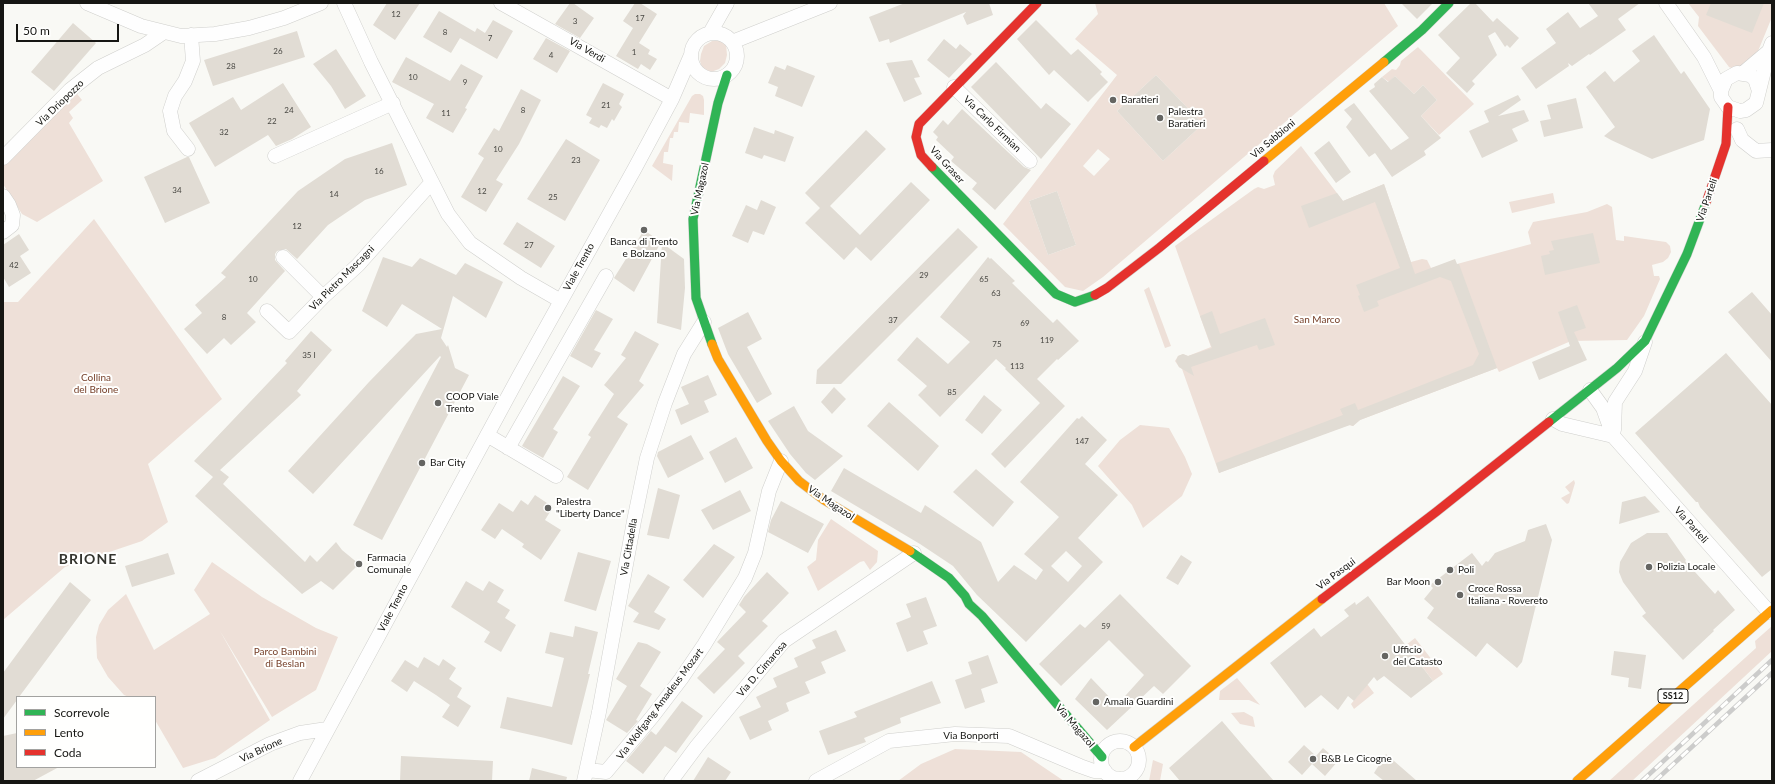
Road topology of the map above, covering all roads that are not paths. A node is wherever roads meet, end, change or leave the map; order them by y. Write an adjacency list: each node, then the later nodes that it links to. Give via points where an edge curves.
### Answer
1 (87, 3): 11 (street, via 142,26)
2 (321, 3): 12 (street, via 284,18 249,28)
3 (344, 3): 25 (street)
4 (501, 3): 24 (street, Via Verdi)
5 (830, 3): 10 (street)
6 (1037, 3): 21 (street, Via Graser)
7 (1449, 3): 41 (street, Via Sabbioni, via 1405,45)
8 (1666, 3): 17 (street, Via Parteli)
9 (727, 4): 13 (street, Viale Trento)
10 (763, 30): 13 (street); 16 (street)
11 (164, 32): 12 (street); 34 (street, Via Driopozzo, via 146,45 98,68 70,90)
12 (191, 36): 31 (street, via 193,61 170,111 174,131)
13 (721, 36): 15 (street, Viale Trento, via 702,36); 16 (street, via 736,48)
14 (1770, 47): 18 (street); 23 (street)
15 (691, 55): 20 (street, via 692,63); 24 (street, Viale Trento)
16 (737, 56): 19 (street, via 736,63)
17 (1704, 57): 18 (street, Via Parteli); 22 (street, Via Parteli)
18 (1737, 74): 22 (street, via 1722,84); 23 (street, Via Parteli, via 1755,79)
19 (727, 75): 20 (street, via 716,79); 26 (street, Via Magazol)
20 (703, 76): 24 (street, Viale Trento); 26 (street)
21 (954, 87): 35 (street, Via Carlo Firmian); 41 (street, Via Graser, via 919,124 916,137 921,155 1056,294 1075,302)
22 (1721, 91): 27 (street, Via Parteli, via 1721,97)
23 (1759, 91): 28 (street, Via Parteli, via 1758,98)
24 (672, 99): 43 (street, Viale Trento)
25 (393, 103): 33 (street); 36 (street)
26 (718, 103): 45 (street, Via Magazol, via 693,219 696,298)
27 (1728, 107): 28 (street, via 1740,111); 30 (street, Via Parteli)
28 (1751, 108): 29 (street, Via Parteli)
29 (1737, 129): 30 (street, Via Parteli); 32 (street, via 1742,140 1756,151)
30 (1726, 144): 46 (street, Via Parteli, via 1687,254)
31 (188, 149)
32 (1772, 150)
33 (275, 156)
34 (3, 158)
35 (1030, 161)
36 (432, 182): 42 (street, Via Pietro Mascagni, via 358,266); 43 (street, via 448,214 470,244)
37 (3, 196): 38 (street, via 13,215 12,225)
38 (3, 232)
39 (283, 257): 42 (street)
40 (606, 276): 51 (street)
41 (1107, 288)
42 (323, 297): 44 (street, Via Pietro Mascagni, via 289,332)
43 (560, 301): 49 (street, Viale Trento)
44 (267, 311)
45 (704, 322): 52 (street, Via Magazol, via 718,359); 60 (street, Via Cittadella, via 684,354 647,458)
46 (1645, 341): 47 (street, Via Parteli, via 1618,368); 50 (street, Via Parteli, via 1635,371 1615,402)
47 (1590, 390): 48 (street, Via Parteli); 50 (street, Via Parteli, via 1603,408)
48 (1553, 419): 50 (street, via 1562,424); 57 (street, Via Pasqui)
49 (487, 435): 51 (street); 56 (street, Viale Trento)
50 (1613, 436): 55 (street, Via Parteli)
51 (508, 448): 53 (street)
52 (781, 462): 54 (street, Via Magazol, via 799,481 824,500); 60 (street, Via Wolfgang Amadeus Mozart, via 769,491 754,553 745,578 704,645 657,711 606,772)
53 (556, 476)
54 (914, 553): 58 (street, Via Magazol, via 949,578 965,596 968,604 982,616); 64 (street, Via D. Cimarosa, via 784,641)
55 (1771, 611): 66 (street, SS12)
56 (327, 729): 62 (street, Via Brione, via 300,733 270,744); 63 (street, Viale Trento)
57 (1134, 747): 58 (street, via 1127,742 1115,742 1105,749); 61 (street, via 1139,762)
58 (1102, 757): 59 (street)
59 (1105, 771): 61 (street, via 1117,778); 65 (street, Via Bonporti, via 1094,771 1080,766 1009,736 956,734 889,742)
60 (585, 775)
61 (1131, 778)
62 (198, 781)
63 (300, 781)
64 (671, 781)
65 (816, 781)
66 (1577, 781)

